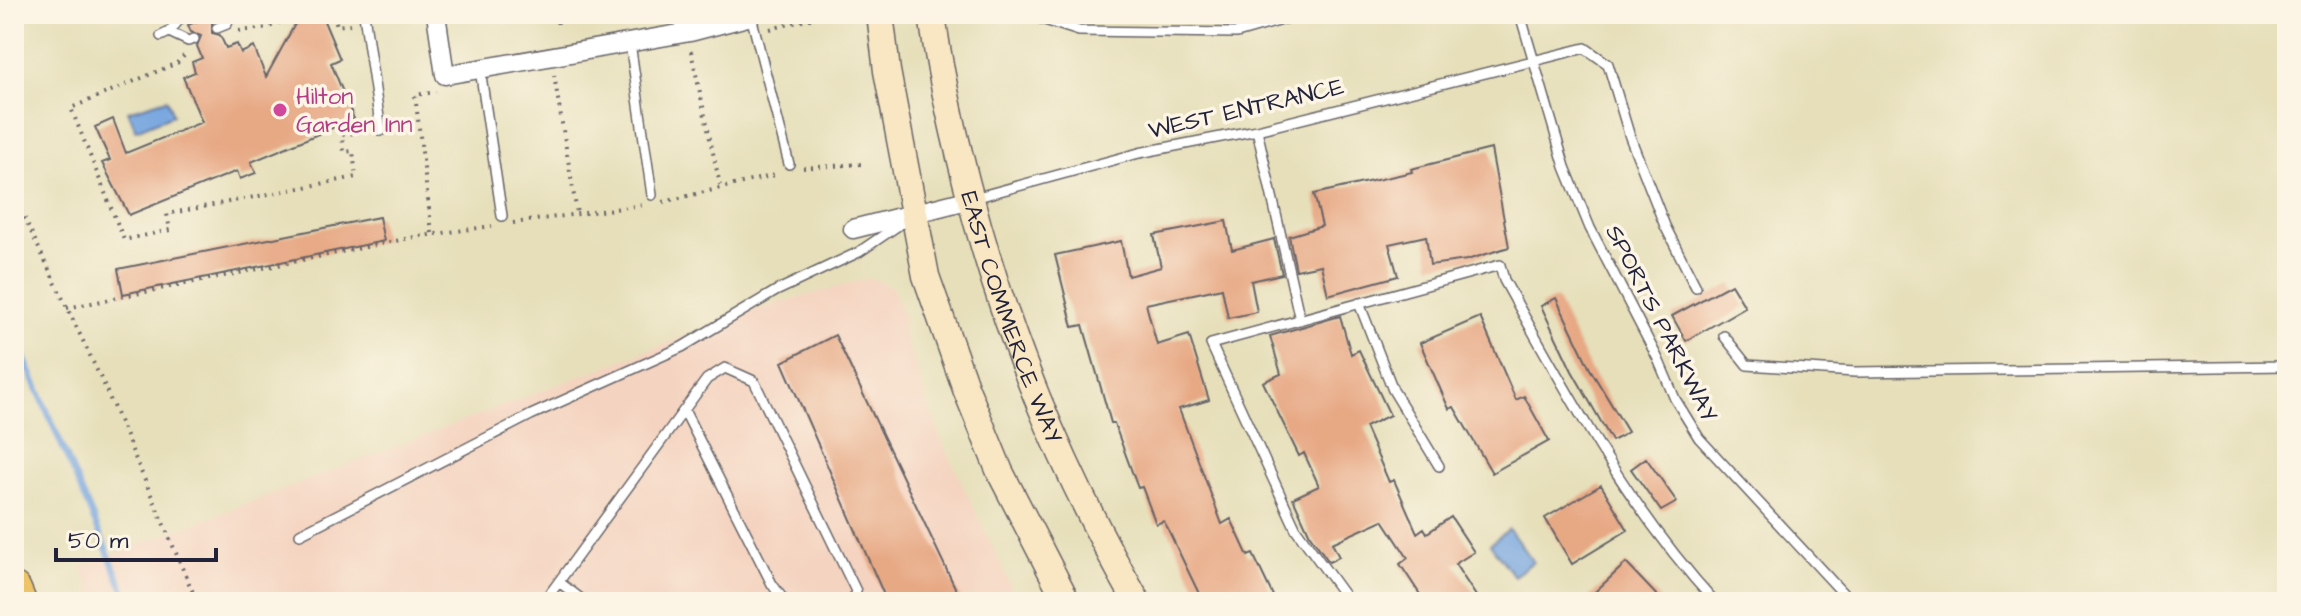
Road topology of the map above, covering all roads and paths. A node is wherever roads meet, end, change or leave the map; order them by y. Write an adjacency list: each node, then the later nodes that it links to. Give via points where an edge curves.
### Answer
1 (184, 14): 20 (lane, via 165,34)
2 (230, 14): 17 (lane, via 227,24)
3 (299, 14): 19 (path, via 267,28)
4 (334, 14): 15 (path, via 337,26)
5 (364, 14): 30 (lane)
6 (436, 14): 27 (street)
7 (557, 14): 18 (path)
8 (830, 14): 16 (path)
9 (880, 14): 39 (main road)
10 (932, 14): 37 (main road, EAST COMMERCE WAY)
11 (1026, 14): 12 (lane, via 1079,31 1237,33)
12 (1303, 14)
13 (1520, 14): 24 (lane, SPORTS PARKWAY)
14 (687, 23): 16 (street); 21 (street)
15 (351, 24)
16 (753, 25): 32 (lane)
17 (217, 28)
18 (558, 29)
19 (229, 35)
20 (194, 39)
21 (630, 43): 25 (street); 35 (lane)
22 (703, 48): 34 (path, via 690,52)
23 (186, 53): 28 (path, via 177,63 71,108 124,240 170,230 167,214 356,177 353,151 344,152 342,135 366,133)
24 (1531, 59): 29 (lane, WEST ENTRANCE); 43 (lane, WEST ENTRANCE, via 1585,48 1608,64 1665,226); 64 (lane, SPORTS PARKWAY, via 1590,228 1675,399 1699,438)
25 (480, 69): 27 (street); 40 (lane)
26 (541, 77): 38 (path, via 555,75)
27 (444, 83): 42 (path, via 415,95)
28 (364, 117)
29 (1257, 130): 37 (lane, WEST ENTRANCE, via 1139,153); 46 (lane)
30 (381, 131)
31 (861, 164): 33 (path)
32 (786, 168): 38 (path, via 680,200)
33 (798, 169)
34 (720, 185)
35 (652, 195)
36 (14, 196): 45 (path)
37 (971, 199): 39 (street); 61 (main road, EAST COMMERCE WAY, via 1035,399)
38 (577, 214): 42 (path)
39 (915, 214): 41 (street); 51 (lane, via 859,252 776,291 682,347 531,415); 60 (main road, via 926,276 966,389 1000,472)
40 (502, 216)
41 (853, 229)
42 (433, 234): 45 (path)
43 (1696, 287)
44 (1359, 303): 46 (lane); 50 (lane, via 1393,390); 63 (lane, via 1500,265 1597,447 1684,568)
45 (67, 308): 55 (path)
46 (1300, 320): 62 (lane, via 1211,344 1296,529)
47 (1724, 336): 48 (lane, via 1747,365 1855,372)
48 (2287, 366)
49 (684, 410): 52 (lane); 58 (lane); 59 (lane, via 707,379 725,368 754,381 856,591)
50 (1439, 466)
51 (300, 534)
52 (559, 582): 56 (lane); 57 (lane)
53 (14, 590): 54 (highway)
54 (19, 602)
55 (197, 602)
56 (544, 602)
57 (585, 602)
58 (785, 602)
59 (853, 602)
60 (1067, 602)
61 (1137, 602)
62 (1349, 602)
63 (1715, 602)
64 (1851, 602)

